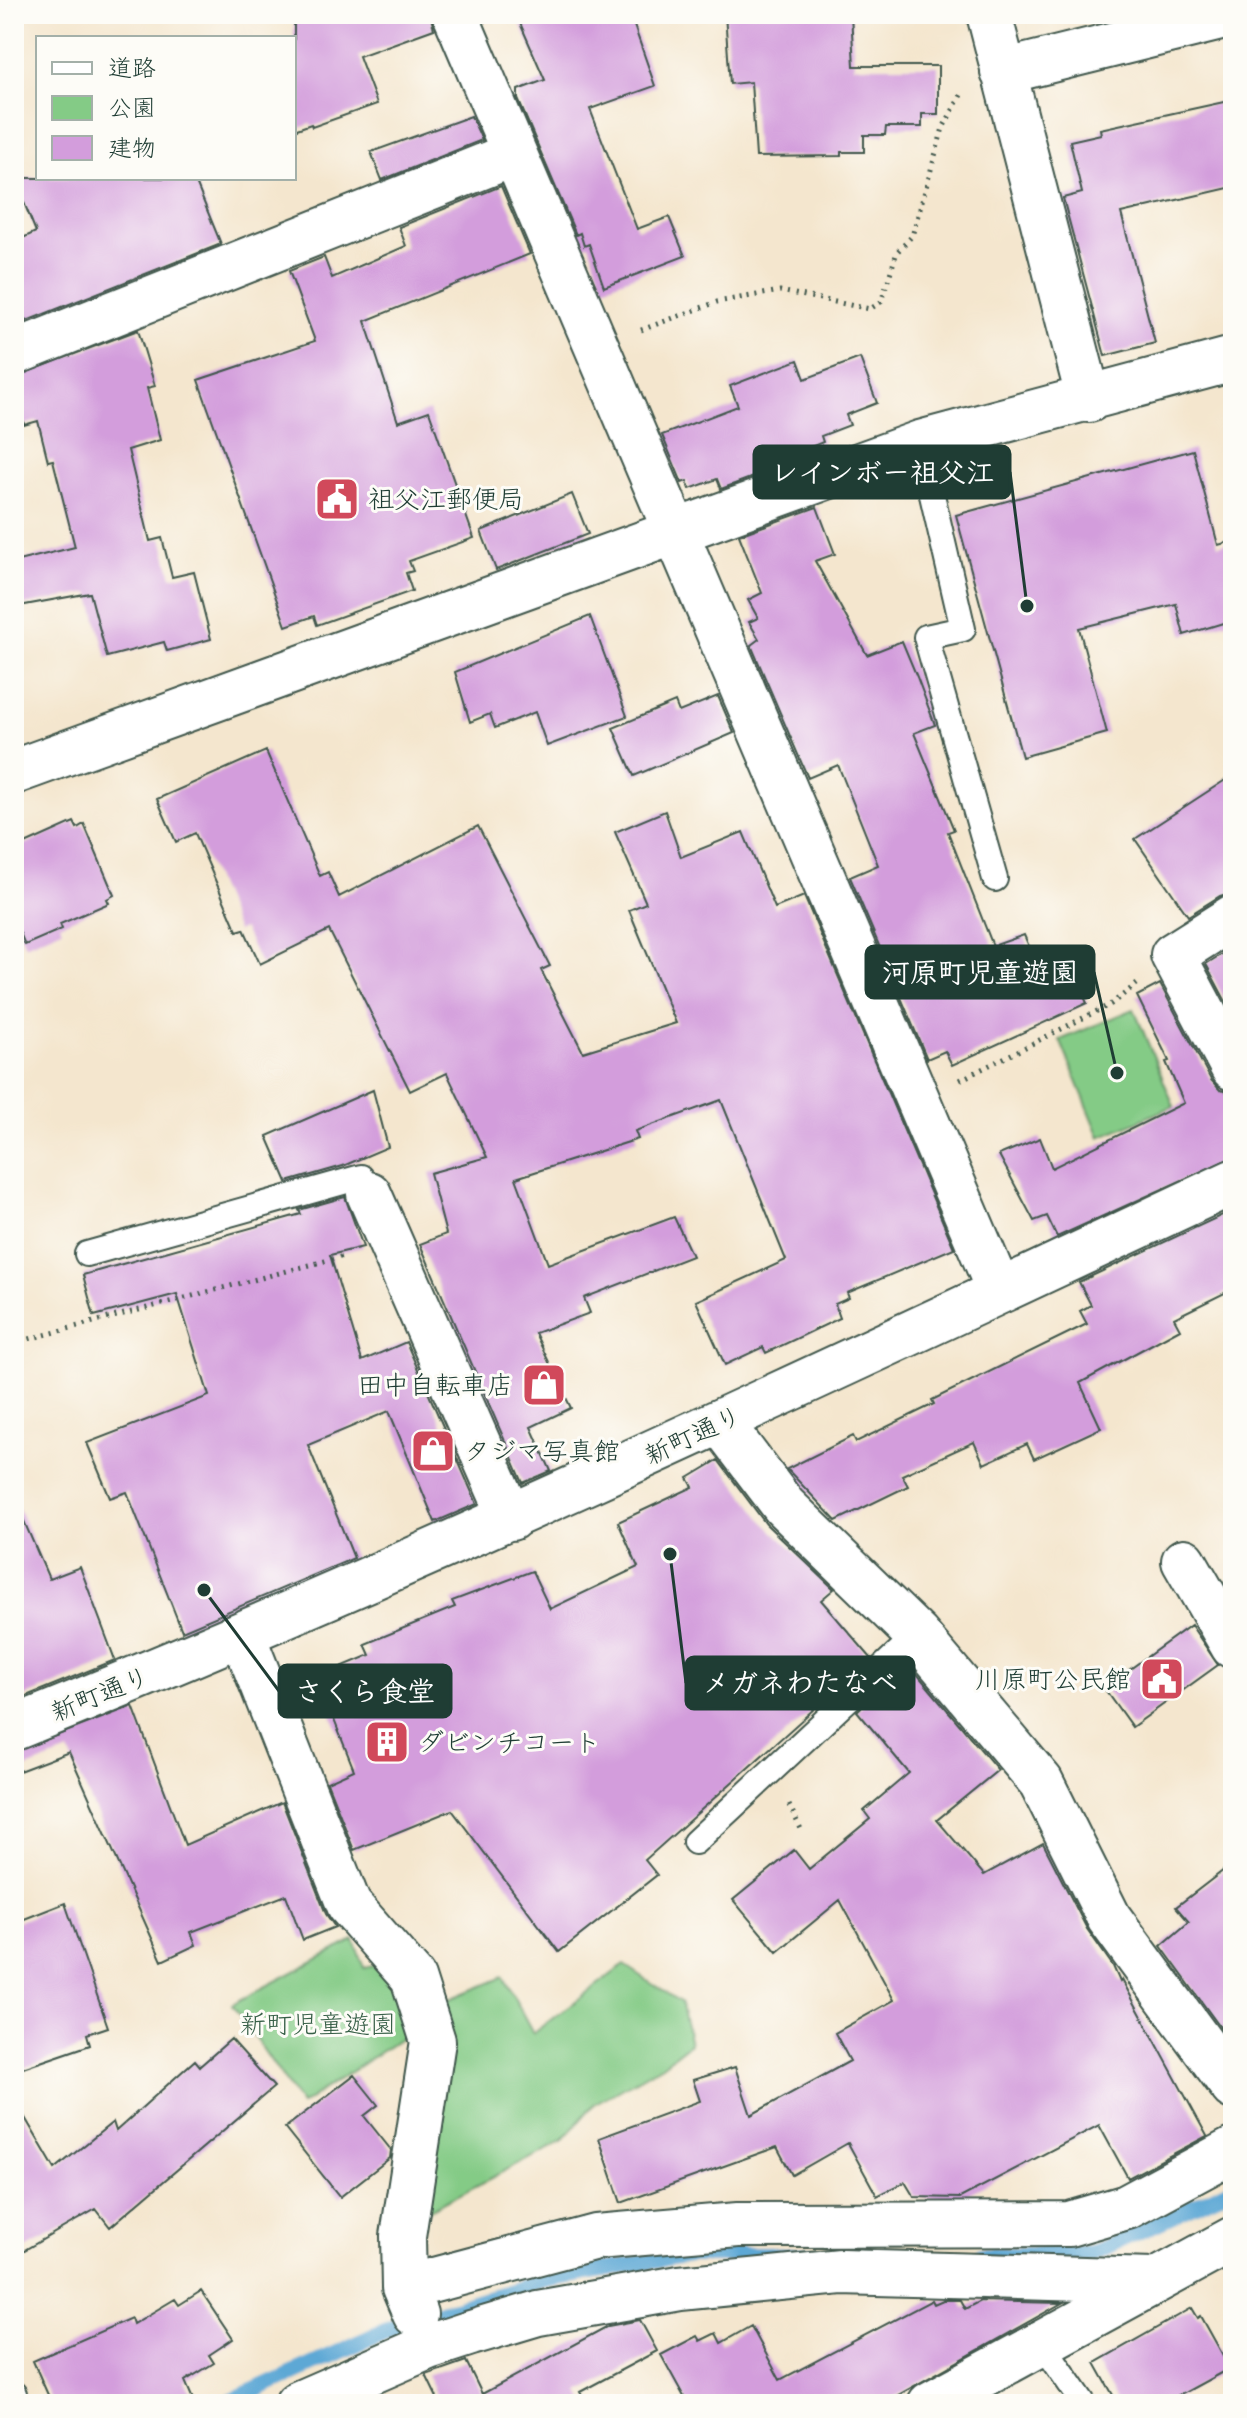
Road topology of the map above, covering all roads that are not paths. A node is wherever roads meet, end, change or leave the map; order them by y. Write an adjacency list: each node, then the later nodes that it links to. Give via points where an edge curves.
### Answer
1 (455, 14): 4 (street)
2 (1233, 15): 3 (street)
3 (997, 46): 7 (street)
4 (514, 154): 5 (street); 9 (street)
5 (14, 353)
6 (1233, 359): 7 (street)
7 (1089, 400): 8 (street)
8 (920, 443): 9 (street); 11 (lane, via 963,629 926,637)
9 (674, 533): 10 (street); 17 (street)
10 (14, 772)
11 (995, 879)
12 (1233, 917): 13 (street, via 1173,955)
13 (1233, 1068)
14 (1233, 1182): 17 (street, 新町通り)
15 (369, 1194): 16 (lane, via 361,1177); 19 (street)
16 (87, 1254)
17 (999, 1291): 18 (street, 新町通り)
18 (721, 1423): 19 (street, 新町通り); 21 (street, via 784,1506)
19 (511, 1518): 22 (street, 新町通り)
20 (1184, 1561): 23 (street)
21 (917, 1635): 25 (lane); 26 (street, via 1041,1782 1109,1918)
22 (243, 1636): 24 (street, 新町通り); 30 (street, via 349,1905 413,1978 433,2041 403,2236)
23 (1233, 1646)
24 (14, 1728)
25 (695, 1842)
26 (1233, 2087)
27 (1233, 2150): 30 (street, via 1127,2207 1069,2224 738,2225 596,2237)
28 (1233, 2239): 29 (street)
29 (1154, 2281): 31 (street, via 841,2272 666,2290); 32 (street)
30 (404, 2288): 31 (street)
31 (425, 2340): 33 (street)
32 (1042, 2343): 34 (street); 35 (lane)
33 (297, 2404)
34 (930, 2404)
35 (1084, 2404)

